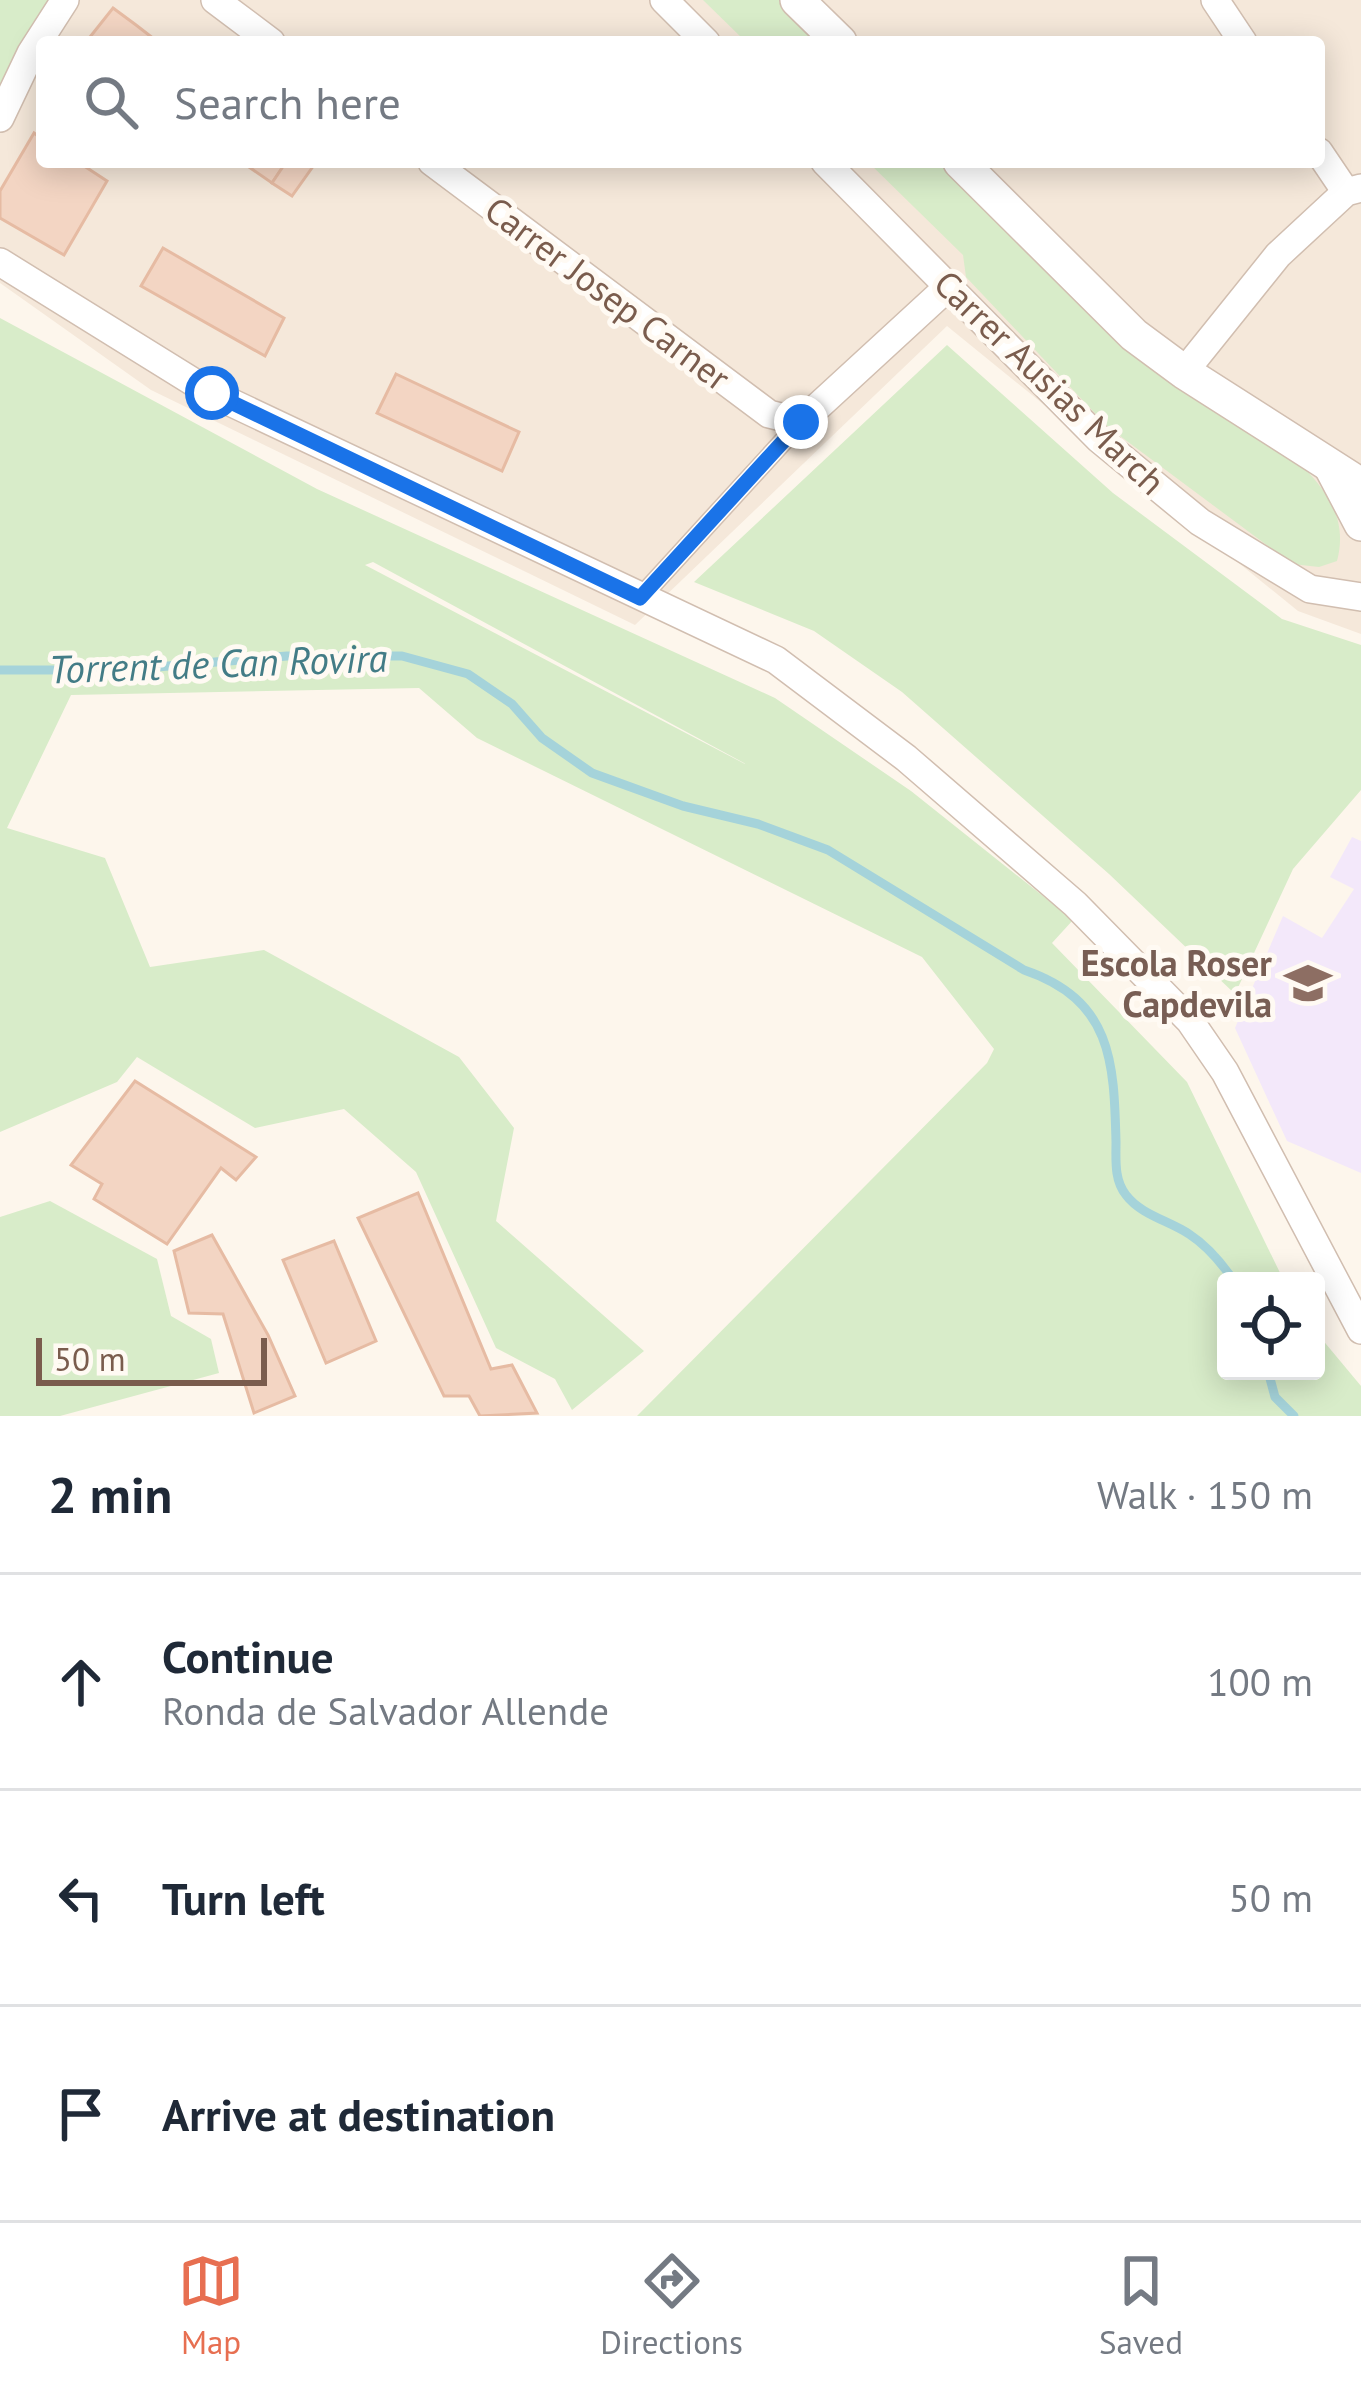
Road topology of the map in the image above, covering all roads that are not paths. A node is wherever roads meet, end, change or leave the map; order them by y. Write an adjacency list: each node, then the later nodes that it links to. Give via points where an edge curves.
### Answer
1 (64, 0): 6 (street)
2 (215, 0): 7 (street)
3 (664, 0): 8 (street)
4 (797, 0): 9 (street)
5 (1215, 0): 10 (street)
6 (42, 36)
7 (263, 36)
8 (700, 36)
9 (834, 36)
10 (1240, 36)
11 (36, 46): 12 (street)
12 (0, 118)
13 (1325, 159): 17 (street)
14 (440, 168): 21 (street, Carrer Josep Carner, via 769,414)
15 (831, 168): 19 (street, Carrer Ausias March)
16 (966, 168): 20 (street, via 1134,334)
17 (1354, 190): 20 (street, via 1278,255)
18 (0, 262): 26 (street, via 212,393)
19 (949, 286): 21 (street); 25 (street, Carrer Ausias March, via 1099,440 1200,522 1310,589)
20 (1184, 372): 22 (street)
21 (801, 422): 26 (street)
22 (1331, 468): 23 (street); 24 (street)
23 (1361, 485)
24 (1361, 524)
25 (1361, 597)
26 (640, 598): 27 (street, via 776,659 1075,904 1190,1021 1225,1072)
27 (1361, 1330)

